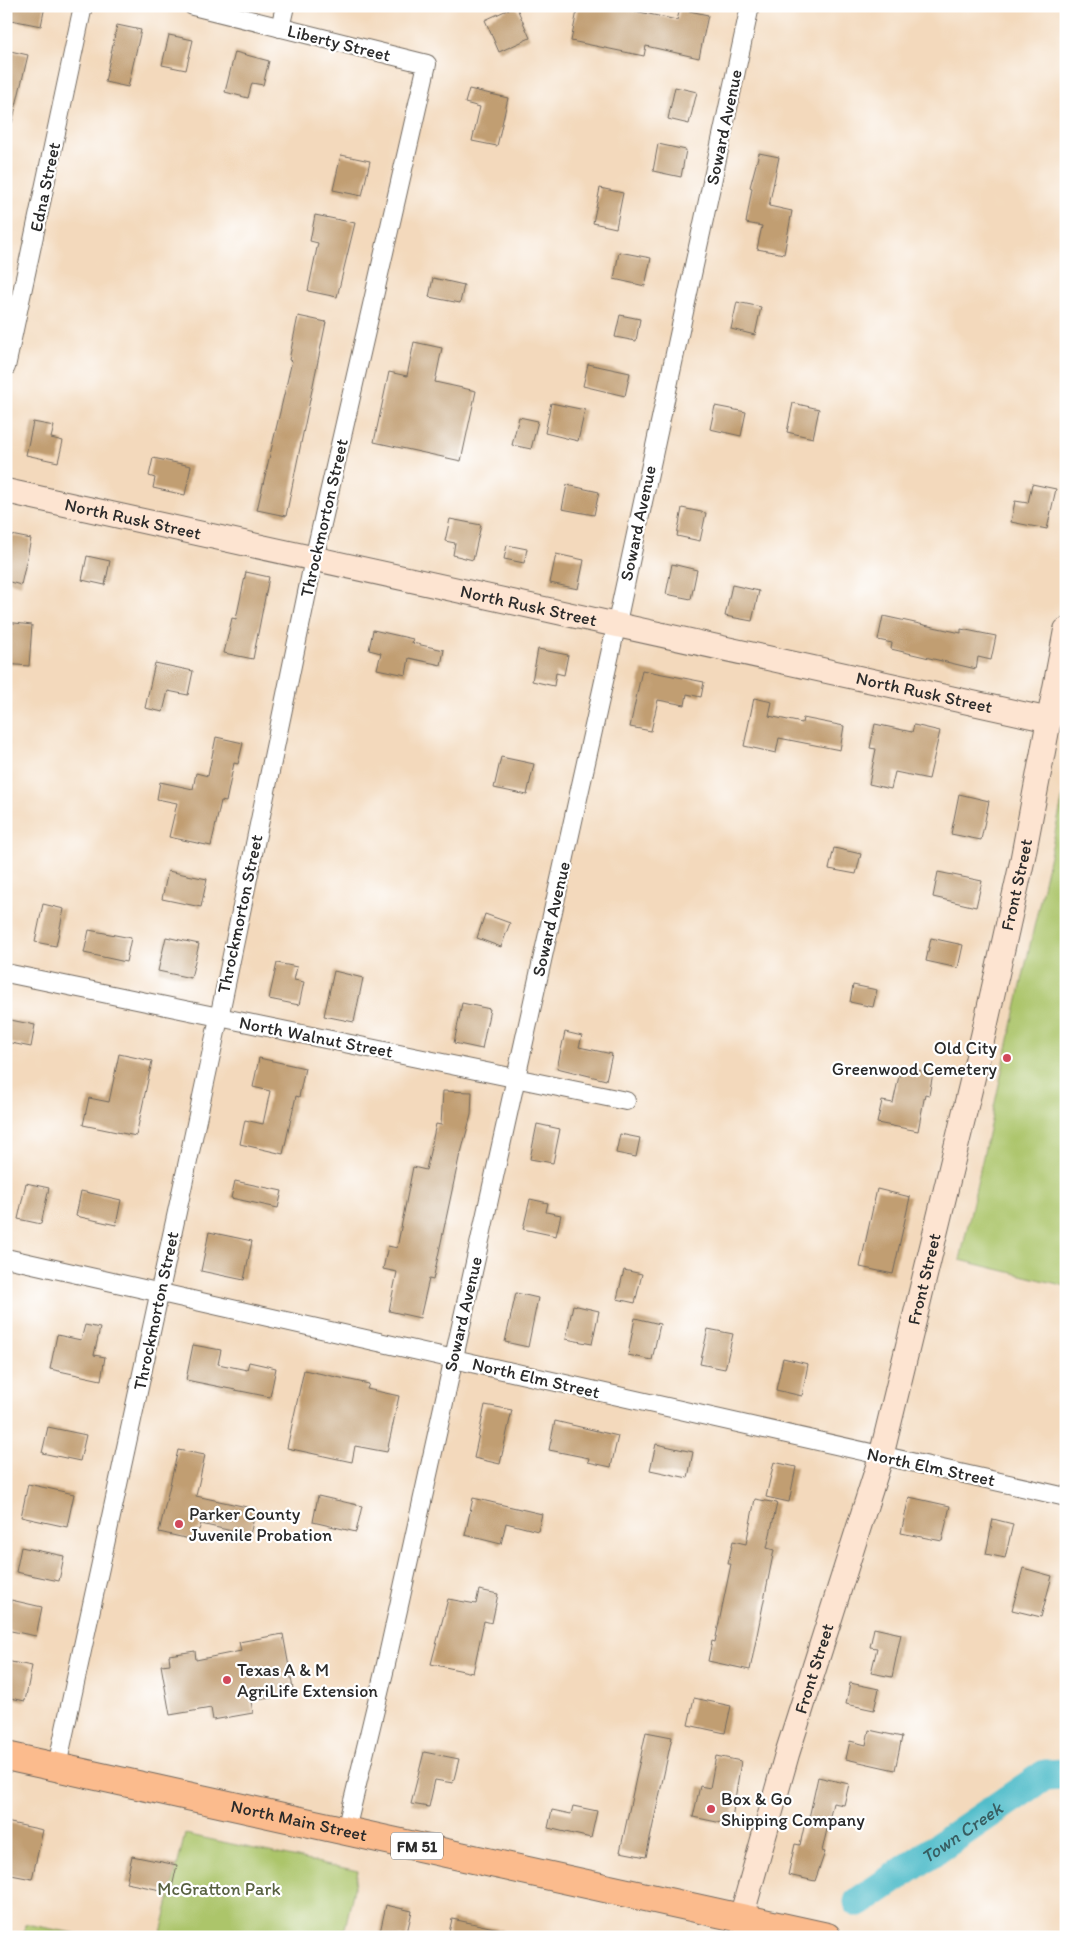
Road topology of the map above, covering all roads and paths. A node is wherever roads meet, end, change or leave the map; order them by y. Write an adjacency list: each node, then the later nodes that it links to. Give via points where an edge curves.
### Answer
1 (83, 6): 7 (street, Edna Street)
2 (193, 6): 5 (street, Liberty Street)
3 (285, 6): 5 (street)
4 (750, 6): 10 (street, Soward Avenue)
5 (280, 28): 6 (street, Liberty Street)
6 (427, 64): 9 (street, Throckmorton Street)
7 (6, 367)
8 (6, 491): 9 (street, North Rusk Street)
9 (314, 559): 10 (street, North Rusk Street); 14 (street, Throckmorton Street)
10 (616, 627): 12 (street, North Rusk Street); 15 (street, Soward Avenue)
11 (1066, 630): 12 (street, Front Street)
12 (1050, 720): 20 (street, Front Street, via 986,1026)
13 (6, 973): 14 (street, North Walnut Street)
14 (219, 1018): 15 (street, North Walnut Street); 18 (street, Throckmorton Street)
15 (516, 1078): 16 (street, North Walnut Street); 19 (street, Soward Avenue)
16 (626, 1101)
17 (6, 1258): 18 (street, North Elm Street)
18 (160, 1292): 19 (street, North Elm Street); 23 (street, Throckmorton Street)
19 (453, 1359): 20 (street, North Elm Street); 24 (street, Soward Avenue)
20 (881, 1456): 21 (street, North Elm Street); 25 (street, Front Street, via 787,1754)
21 (1066, 1497)
22 (6, 1756): 23 (main road, North Main Street / FM 51)
23 (57, 1766): 24 (main road, North Main Street / FM 51)
24 (346, 1830): 25 (main road, North Main Street / FM 51)
25 (740, 1918): 26 (main road, North Main Street / FM 51)
26 (827, 1937)

